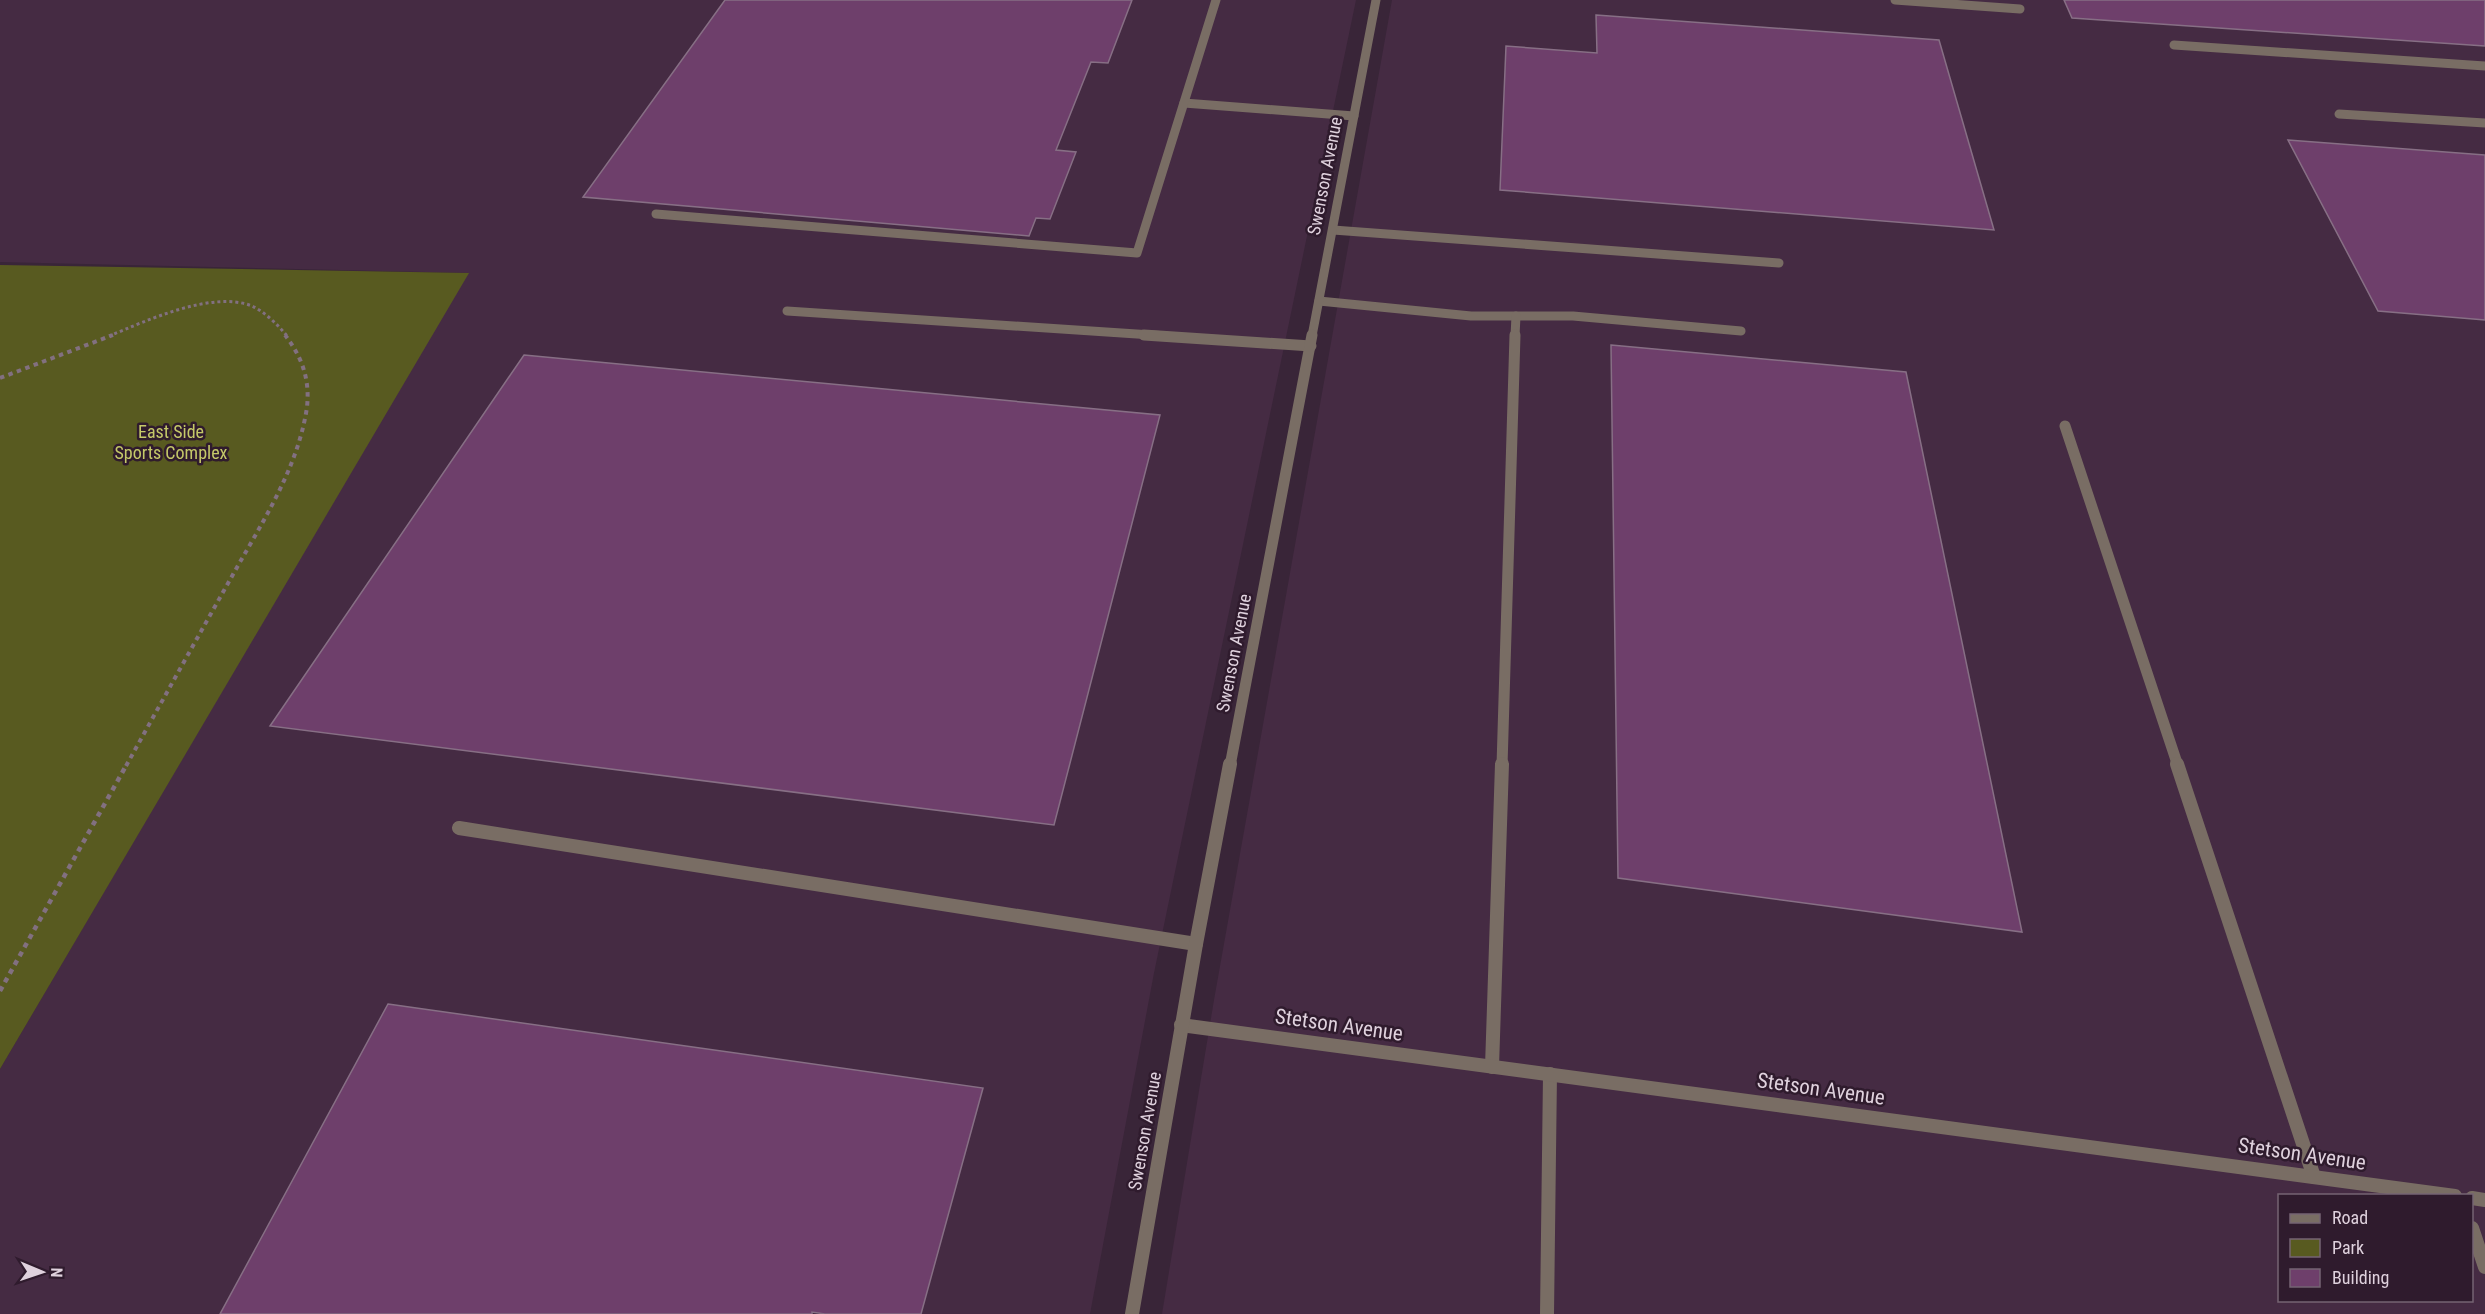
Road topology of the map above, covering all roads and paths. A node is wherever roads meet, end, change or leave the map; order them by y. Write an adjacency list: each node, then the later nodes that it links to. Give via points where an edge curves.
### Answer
1 (1216, 0): 7 (street)
2 (1376, 0): 9 (street, Swenson Avenue)
3 (1894, 0): 4 (street)
4 (2020, 9)
5 (2174, 45): 6 (street)
6 (2485, 66)
7 (1184, 103): 9 (street); 11 (street, via 1137,253)
8 (2339, 114): 10 (street)
9 (1354, 116): 12 (street, Swenson Avenue)
10 (2485, 123)
11 (656, 214)
12 (1333, 230): 13 (street); 14 (street, Swenson Avenue)
13 (1779, 263)
14 (1319, 301): 16 (street, via 1470,316); 18 (street, Swenson Avenue)
15 (787, 310): 18 (street)
16 (1516, 316): 17 (street, via 1573,316); 25 (street)
17 (1741, 332)
18 (1311, 346): 22 (street, Swenson Avenue)
19 (0, 378): 23 (path, via 174,311 216,303 249,306 271,319 295,345 309,389 306,419 284,482)
20 (2065, 426): 27 (street)
21 (459, 828): 22 (street)
22 (1196, 944): 24 (street, Swenson Avenue)
23 (0, 991)
24 (1181, 1024): 25 (street, Stetson Avenue); 31 (street, Swenson Avenue)
25 (1492, 1067): 26 (street, Stetson Avenue)
26 (1550, 1074): 27 (street, Stetson Avenue); 32 (street)
27 (2314, 1177): 28 (street, Stetson Avenue)
28 (2440, 1194)
29 (2473, 1231): 30 (street)
30 (2485, 1267)
31 (1132, 1314)
32 (1547, 1314)

